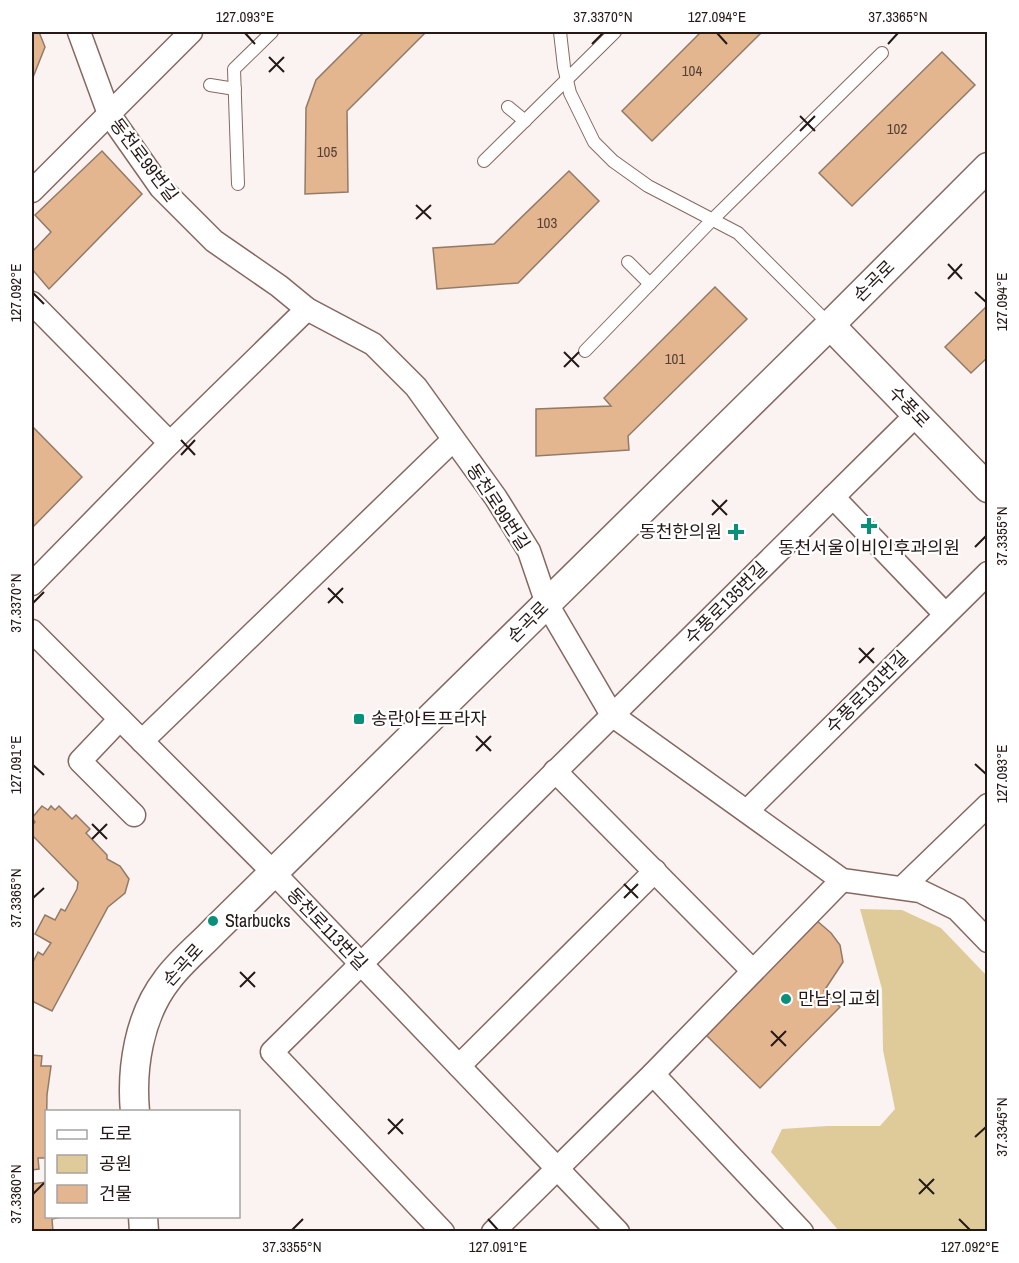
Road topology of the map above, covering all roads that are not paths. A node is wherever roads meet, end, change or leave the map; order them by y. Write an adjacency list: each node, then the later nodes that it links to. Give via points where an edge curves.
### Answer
1 (79, 32): 11 (street, 동천로99번길)
2 (191, 32): 11 (street)
3 (272, 32): 9 (lane, via 234,69)
4 (560, 32): 7 (lane)
5 (615, 32): 7 (lane)
6 (882, 53): 17 (lane)
7 (567, 79): 12 (lane); 17 (lane, via 590,135 613,161 648,186)
8 (210, 85): 9 (lane)
9 (235, 88): 15 (lane)
10 (508, 107): 12 (lane)
11 (109, 114): 16 (street); 21 (street, 동천로99번길, via 161,188 214,241)
12 (525, 121): 13 (lane)
13 (484, 161)
14 (987, 167): 22 (street, 손곡로)
15 (238, 184)
16 (32, 191)
17 (712, 220): 19 (lane); 22 (lane, via 738,233)
18 (628, 262): 19 (lane)
19 (650, 284): 23 (lane)
20 (32, 303): 26 (street)
21 (307, 309): 25 (street, 동천로99번길, via 373,344 416,387); 26 (street)
22 (830, 326): 24 (street, 수풍로); 31 (street, 손곡로)
23 (585, 351)
24 (916, 415): 27 (street, 수풍로); 28 (street, 수풍로135번길)
25 (453, 440): 31 (street, 동천로99번길, via 529,551); 36 (street)
26 (170, 444): 30 (street)
27 (987, 488)
28 (833, 497): 32 (street); 34 (street, 수풍로135번길)
29 (987, 573): 32 (street, 수풍로131번길)
30 (32, 584)
31 (547, 604): 34 (street, 동천로99번길); 42 (street, 손곡로)
32 (945, 614): 39 (street, 수풍로131번길)
33 (32, 631): 35 (street, 동천로113번길)
34 (612, 715): 37 (street, 수풍로135번길); 39 (street, 동천로99번길)
35 (120, 719): 36 (street, 동천로113번길); 40 (street, via 80,761)
36 (142, 741): 42 (street, 동천로113번길)
37 (555, 771): 41 (street); 46 (street, 수풍로135번길)
38 (987, 807): 44 (street)
39 (747, 811): 43 (street, 동천로99번길)
40 (134, 815)
41 (655, 871): 47 (street); 48 (street)
42 (273, 872): 46 (street, 동천로113번길); 50 (street, 손곡로, via 166,980 144,1022 136,1062)
43 (843, 880): 44 (street, 동천로99번길); 47 (street)
44 (902, 888): 45 (street, 동천로99번길, via 920,891 957,909)
45 (987, 940)
46 (362, 965): 48 (street, 동천로113번길); 52 (street, 수풍로135번길, via 272,1052)
47 (753, 971): 49 (street)
48 (459, 1066): 51 (street, 동천로113번길)
49 (653, 1074): 51 (street); 55 (street)
50 (135, 1110)
51 (557, 1168): 53 (street); 54 (street, 동천로113번길)
52 (443, 1232)
53 (493, 1232)
54 (618, 1232)
55 (802, 1232)

